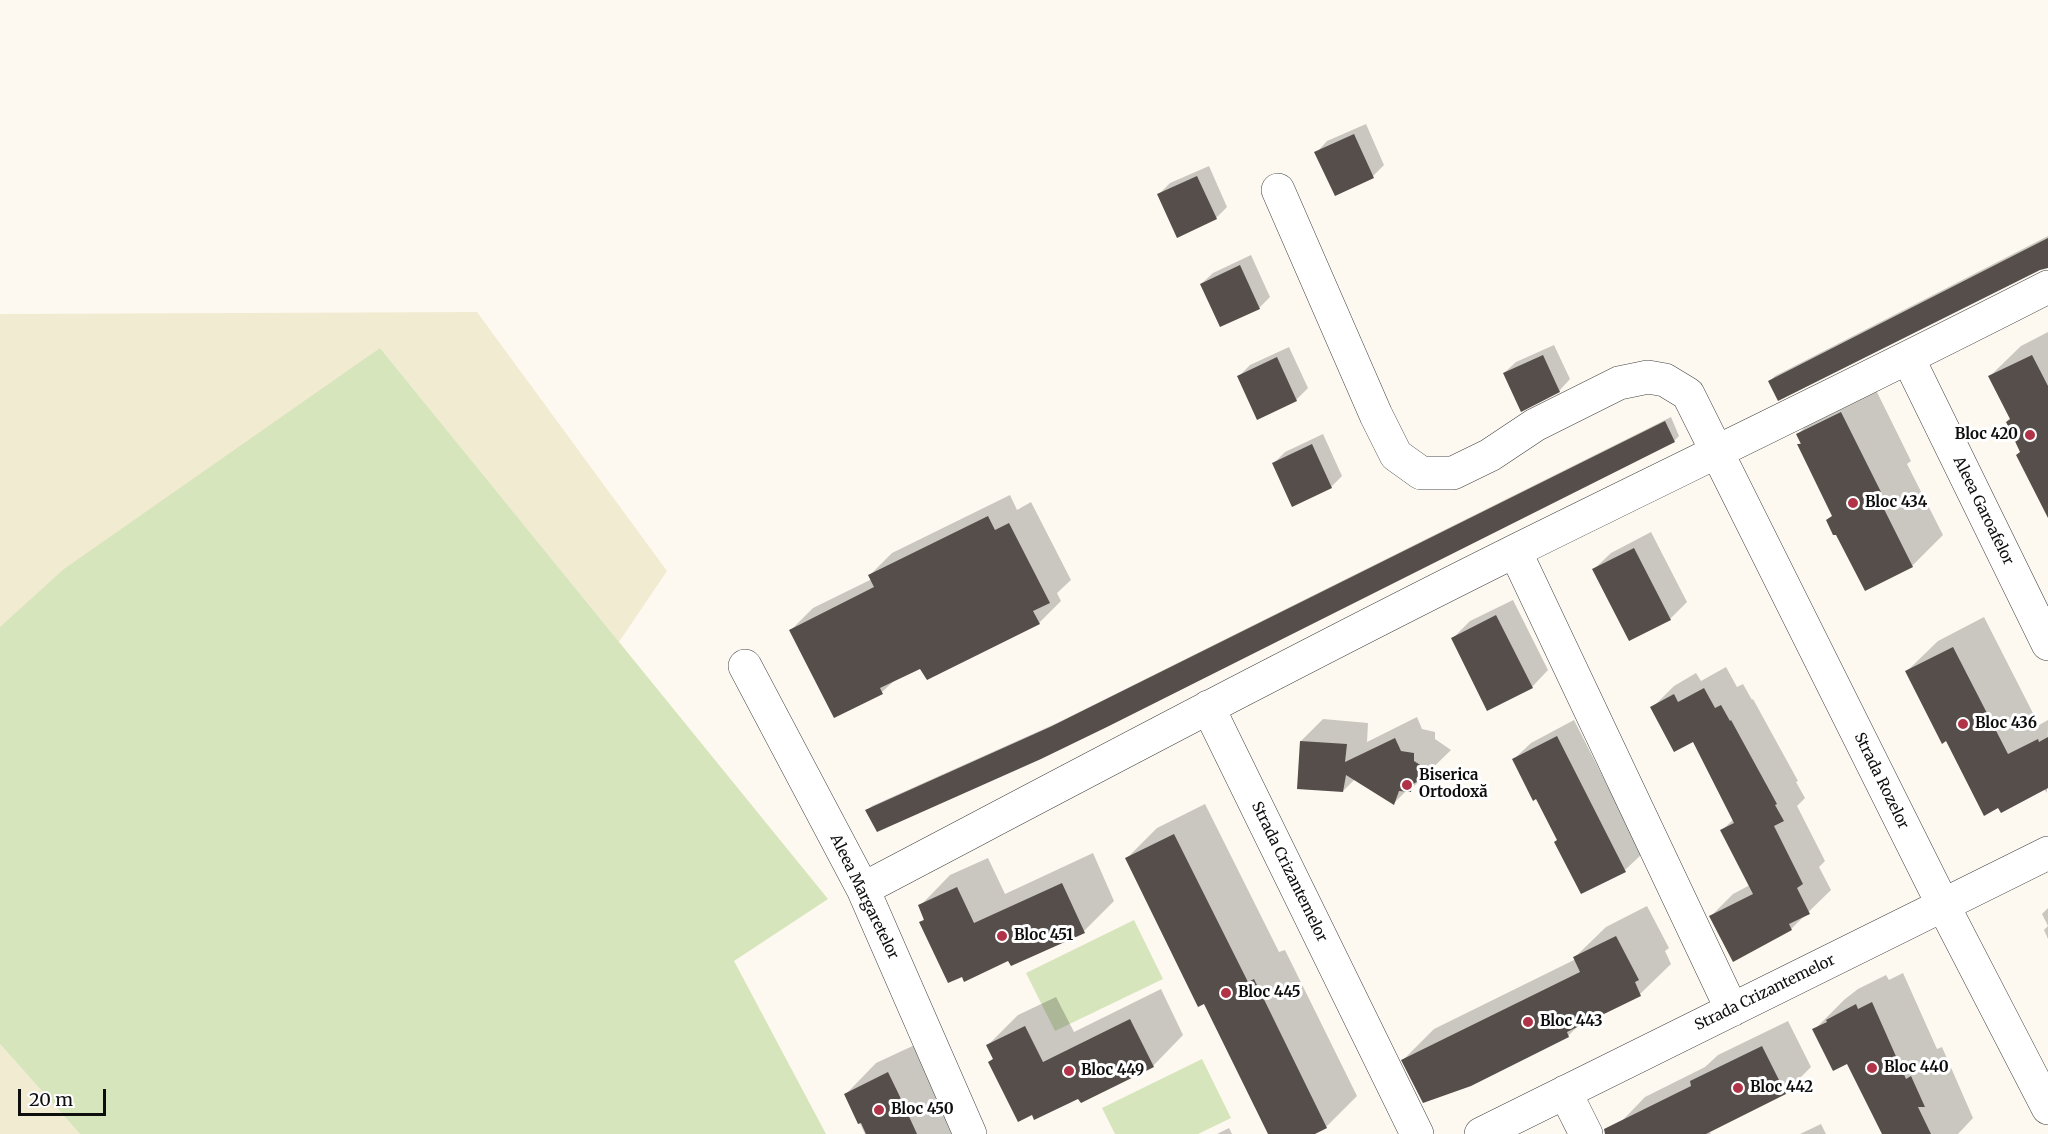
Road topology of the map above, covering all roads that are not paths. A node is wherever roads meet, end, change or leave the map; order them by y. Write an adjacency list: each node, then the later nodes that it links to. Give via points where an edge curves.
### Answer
1 (1278, 190): 4 (street, Strada Rozelor, via 1396,455 1421,473 1453,473 1490,455 1535,425 1619,383 1648,378 1665,380 1688,394)
2 (2048, 287): 3 (street)
3 (1908, 358): 4 (street); 6 (street, Aleea Garoafelor)
4 (1718, 453): 5 (street); 11 (street, Strada Rozelor)
5 (1515, 551): 8 (street); 12 (street)
6 (2048, 644)
7 (745, 666): 10 (street, Aleea Margaretelor)
8 (1208, 707): 10 (street); 16 (street, Strada Crizantemelor)
9 (2048, 853): 11 (street, Strada Crizantemelor)
10 (863, 889): 15 (street, Aleea Margaretelor)
11 (1943, 905): 12 (street, Strada Crizantemelor); 14 (street, Strada Rozelor)
12 (1732, 1010): 13 (street, Strada Crizantemelor)
13 (1565, 1092): 17 (street, Strada Crizantemelor); 18 (street)
14 (2048, 1108)
15 (970, 1134)
16 (1417, 1134)
17 (1481, 1134)
18 (1586, 1134)

